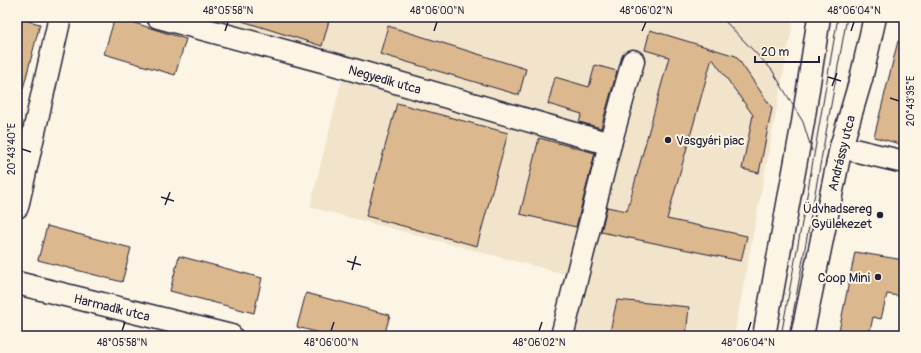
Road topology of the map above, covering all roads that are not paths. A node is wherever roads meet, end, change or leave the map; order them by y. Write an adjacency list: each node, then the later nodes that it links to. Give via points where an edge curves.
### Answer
1 (60, 17): 9 (street)
2 (158, 17): 6 (street, Negyedik utca, via 333,64)
3 (819, 17): 14 (street)
4 (875, 17): 7 (street, Andrássy utca, via 861,79)
5 (633, 61): 6 (street)
6 (610, 144): 13 (street)
7 (841, 146): 8 (street); 11 (street, Andrássy utca)
8 (904, 162)
9 (17, 207)
10 (17, 283): 12 (street, Harmadik utca)
11 (808, 335)
12 (231, 336)
13 (562, 336)
14 (764, 336)

